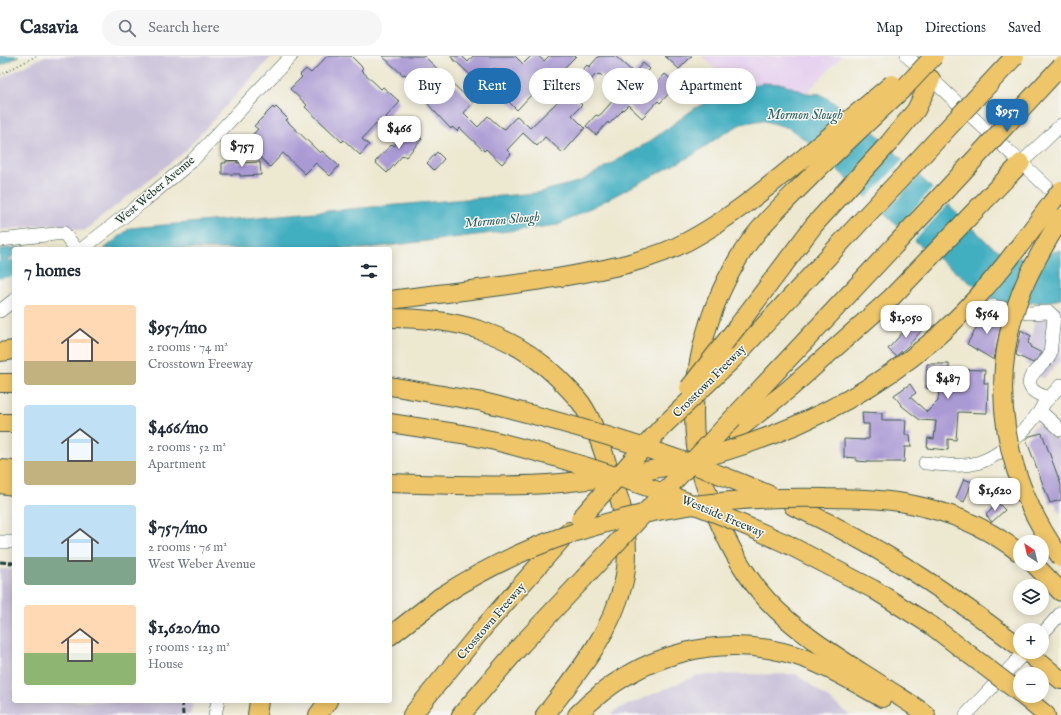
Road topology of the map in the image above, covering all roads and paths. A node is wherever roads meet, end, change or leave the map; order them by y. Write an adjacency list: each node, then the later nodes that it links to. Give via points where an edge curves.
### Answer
1 (36, 56): 8 (path)
2 (290, 56): 17 (street, West Weber Avenue, via 192,161)
3 (907, 56): 9 (street)
4 (927, 56): 18 (highway, bridge, via 754,198 688,241 652,256 608,268 541,281)
5 (935, 56): 9 (street); 67 (highway, bridge, via 762,226 739,258 716,302 704,341 695,393 694,424 700,469 710,499 738,560 768,600 811,638)
6 (1015, 56): 33 (highway, Crosstown Freeway, bridge, via 733,359)
7 (1061, 66): 32 (highway, bridge, via 895,245)
8 (0, 75)
9 (931, 79): 11 (street); 33 (highway, bridge, via 916,110 814,225)
10 (1061, 125): 11 (street)
11 (1021, 163): 13 (street); 32 (highway, via 891,298 789,389)
12 (1061, 190): 38 (highway, bridge, via 993,280 951,324 895,370 815,416 734,448 623,475 530,485)
13 (1061, 200)
14 (1061, 218): 44 (highway, bridge, via 1021,293 1010,330 1003,386 1006,430 1018,480 1033,515)
15 (0, 240): 16 (street, via 64,233)
16 (74, 247)
17 (85, 247)
18 (392, 300)
19 (12, 301): 21 (street)
20 (992, 306): 27 (street, via 1029,313 1049,312 1054,317 1050,355 1031,376 1029,382 1032,390)
21 (0, 310)
22 (392, 318): 64 (highway, via 424,318 450,322 504,339 535,358 570,390 580,401 599,439 622,508 627,550 624,581 609,623 586,663)
23 (12, 350): 24 (highway)
24 (0, 352)
25 (1061, 385): 27 (street)
26 (392, 386): 50 (highway, bridge, via 483,402 563,422 641,446 718,474 834,526 911,570)
27 (1049, 398): 28 (street)
28 (1040, 411): 34 (street); 35 (street, via 1025,430 990,459 963,465)
29 (392, 422): 54 (highway, Westside Freeway, bridge, via 455,432 568,460 716,512 787,544 872,589 932,626)
30 (0, 423): 31 (highway)
31 (12, 423)
32 (734, 425): 63 (highway, bridge, via 672,484 522,644)
33 (661, 428): 62 (highway, Crosstown Freeway, bridge, via 485,626)
34 (1059, 428)
35 (925, 463)
36 (0, 469): 37 (highway)
37 (12, 470)
38 (392, 483)
39 (0, 484): 40 (highway)
40 (12, 486)
41 (0, 542): 42 (street)
42 (12, 542)
43 (1013, 548): 49 (highway, bridge, via 974,525 910,504 840,498 784,498 704,504 654,512 578,531 504,560 440,597)
44 (1061, 558)
45 (1041, 571): 46 (highway)
46 (1061, 592)
47 (1061, 614): 48 (street)
48 (1049, 627)
49 (392, 634)
50 (1013, 642)
51 (1019, 659): 68 (street)
52 (1035, 659): 53 (highway)
53 (1057, 676)
54 (1013, 688)
55 (218, 703): 59 (street)
56 (258, 703): 60 (highway)
57 (327, 703): 61 (highway)
58 (1032, 703): 69 (highway, Westside Freeway)
59 (215, 715)
60 (257, 715)
61 (318, 715)
62 (412, 715)
63 (461, 715)
64 (545, 715)
65 (577, 715): 66 (highway, via 617,681 649,664 694,650 741,646 776,651 836,672)
66 (908, 715)
67 (926, 715)
68 (966, 715)
69 (1046, 715)

